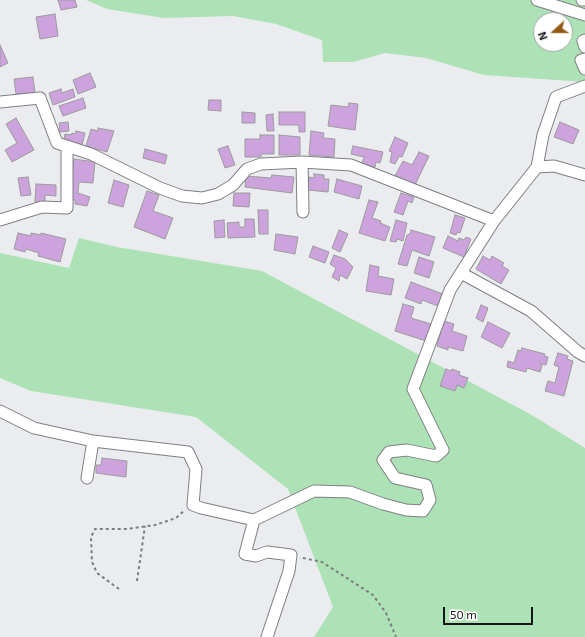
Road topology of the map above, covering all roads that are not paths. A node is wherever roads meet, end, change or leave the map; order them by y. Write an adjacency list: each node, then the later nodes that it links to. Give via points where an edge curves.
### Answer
1 (537, 0): 2 (street)
2 (585, 15)
3 (585, 40): 4 (street)
4 (585, 47)
5 (585, 59): 6 (street, via 581,60)
6 (585, 69)
7 (585, 86): 11 (street, via 556,97 542,135)
8 (0, 102): 9 (street, via 40,98 57,143)
9 (67, 147): 10 (street, via 91,154 160,188 182,196 202,198 218,194 233,185 247,169 261,164); 14 (street, via 67,208 42,207)
10 (302, 162): 13 (street); 15 (street, via 352,165)
11 (537, 167): 12 (street, via 554,166); 15 (street)
12 (585, 174)
13 (303, 212)
14 (0, 220)
15 (494, 221): 16 (street)
16 (461, 273): 17 (street, via 532,311); 21 (street, via 450,290 413,389 443,450 436,456 406,450 389,452 384,460 395,478 426,485 430,500 423,511 406,510 350,492 314,491)
17 (585, 356)
18 (0, 411): 19 (street, via 34,428)
19 (93, 441): 20 (street); 21 (street, via 188,452 196,468 193,505)
20 (87, 478)
21 (254, 520): 22 (street, via 245,554 256,556 267,552 291,555 289,571)
22 (267, 637)

